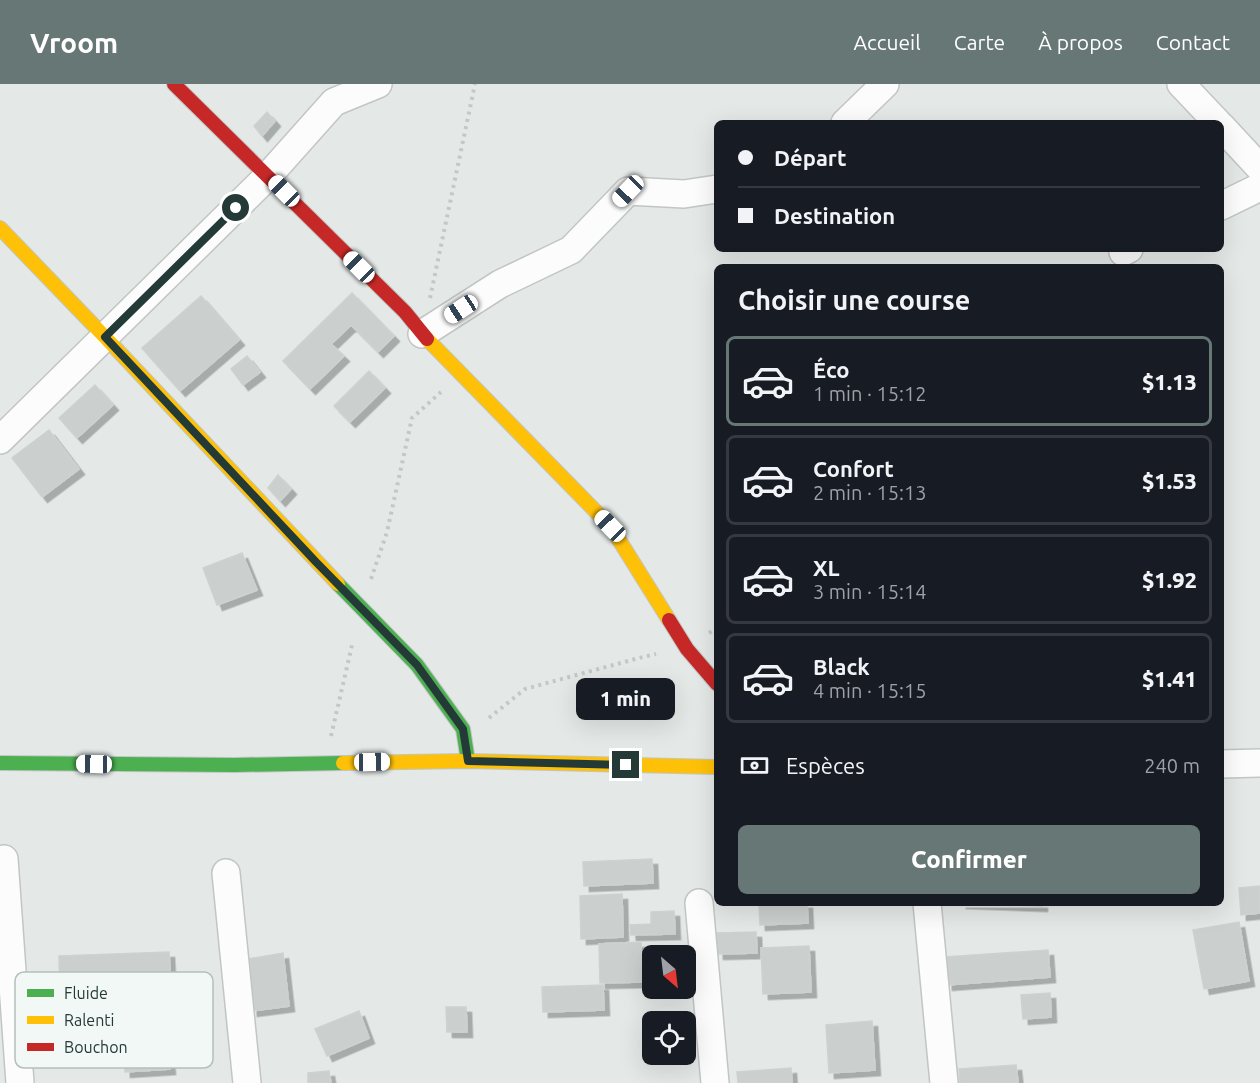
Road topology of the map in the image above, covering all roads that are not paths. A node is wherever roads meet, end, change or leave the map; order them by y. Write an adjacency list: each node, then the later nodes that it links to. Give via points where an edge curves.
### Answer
1 (174, 84): 9 (street)
2 (378, 84): 9 (street, via 334,102)
3 (885, 84): 5 (street)
4 (1181, 84): 6 (street)
5 (848, 120)
6 (1215, 120)
7 (1224, 129): 8 (street)
8 (1260, 168)
9 (268, 176): 14 (street, via 405,312); 15 (street)
10 (1260, 187): 12 (street)
11 (714, 189): 14 (street, via 684,194 628,191 571,250 500,284)
12 (1224, 205)
13 (0, 228): 15 (street)
14 (422, 334): 17 (street, via 610,526 687,649)
15 (105, 337): 16 (street); 18 (street, via 417,665 463,729)
16 (0, 441)
17 (714, 680)
18 (468, 761): 19 (street, via 235,765); 22 (street)
19 (0, 763)
20 (1260, 763): 21 (street)
21 (1224, 764)
22 (714, 767)
23 (4, 859): 27 (street)
24 (226, 873): 30 (street)
25 (699, 903): 31 (street)
26 (927, 906): 32 (street)
27 (15, 1013)
28 (19, 1068): 29 (street)
29 (20, 1083)
30 (247, 1083)
31 (715, 1083)
32 (944, 1083)

